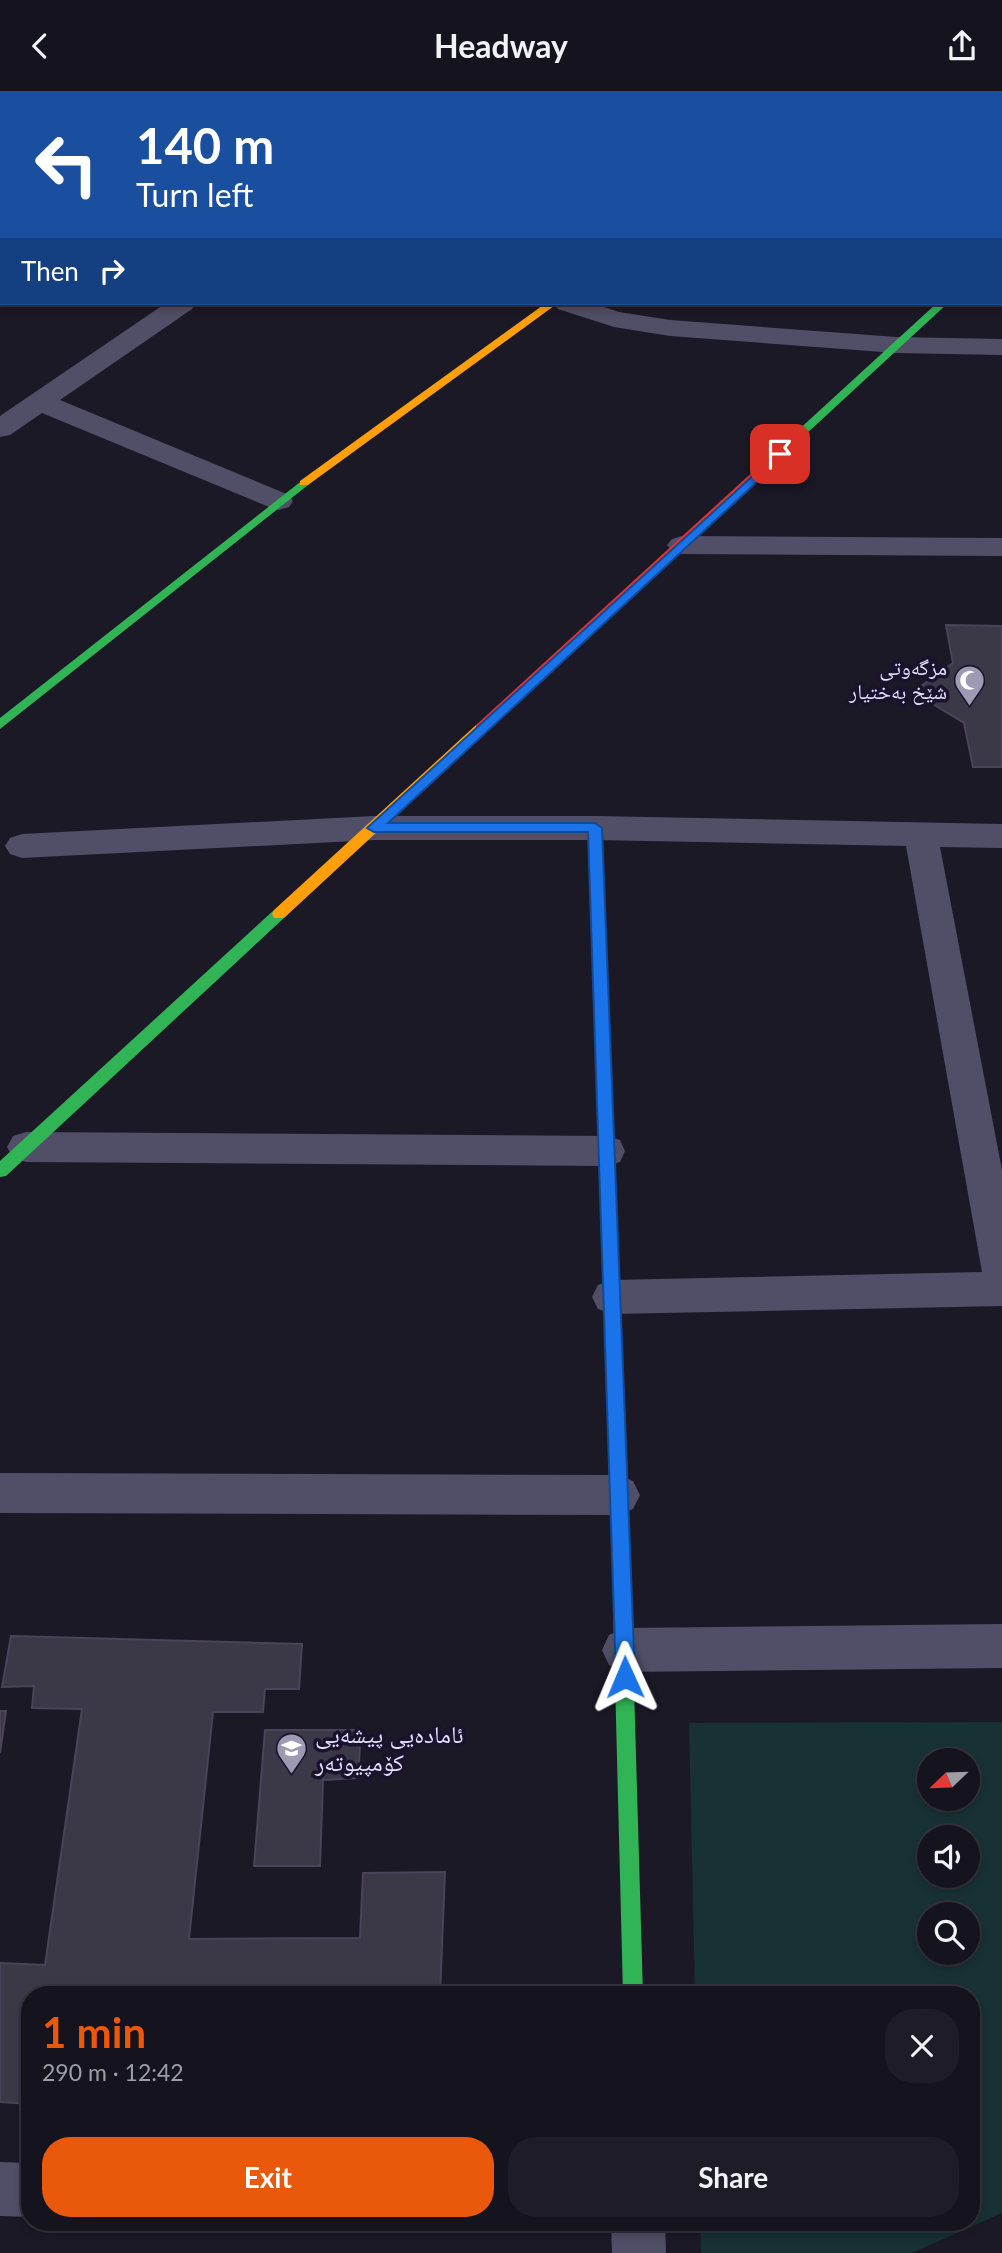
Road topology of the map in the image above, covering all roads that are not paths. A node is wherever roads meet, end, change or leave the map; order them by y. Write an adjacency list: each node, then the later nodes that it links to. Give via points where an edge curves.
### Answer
1 (180, 305): 7 (street)
2 (550, 305): 9 (street)
3 (573, 305): 5 (street, via 651,326)
4 (941, 305): 5 (street)
5 (896, 345): 6 (street); 10 (street)
6 (1002, 347)
7 (40, 402): 8 (street); 9 (street)
8 (0, 429)
9 (279, 501): 12 (street)
10 (682, 545): 11 (street); 13 (street)
11 (1002, 547)
12 (0, 726)
13 (374, 828): 14 (street); 17 (street); 19 (street)
14 (595, 828): 15 (street); 18 (street)
15 (921, 834): 16 (street); 20 (street)
16 (1002, 836)
17 (22, 846)
18 (606, 1151): 19 (street); 22 (street)
19 (13, 1159)
20 (1002, 1275)
21 (1002, 1289): 22 (street)
22 (612, 1297): 24 (street)
23 (0, 1493): 24 (street)
24 (618, 1495): 26 (street)
25 (1002, 1646): 26 (street)
26 (625, 1650): 27 (street)
27 (633, 1986)
28 (0, 2189): 29 (street)
29 (21, 2190)
30 (638, 2231): 31 (street)
31 (639, 2253)

